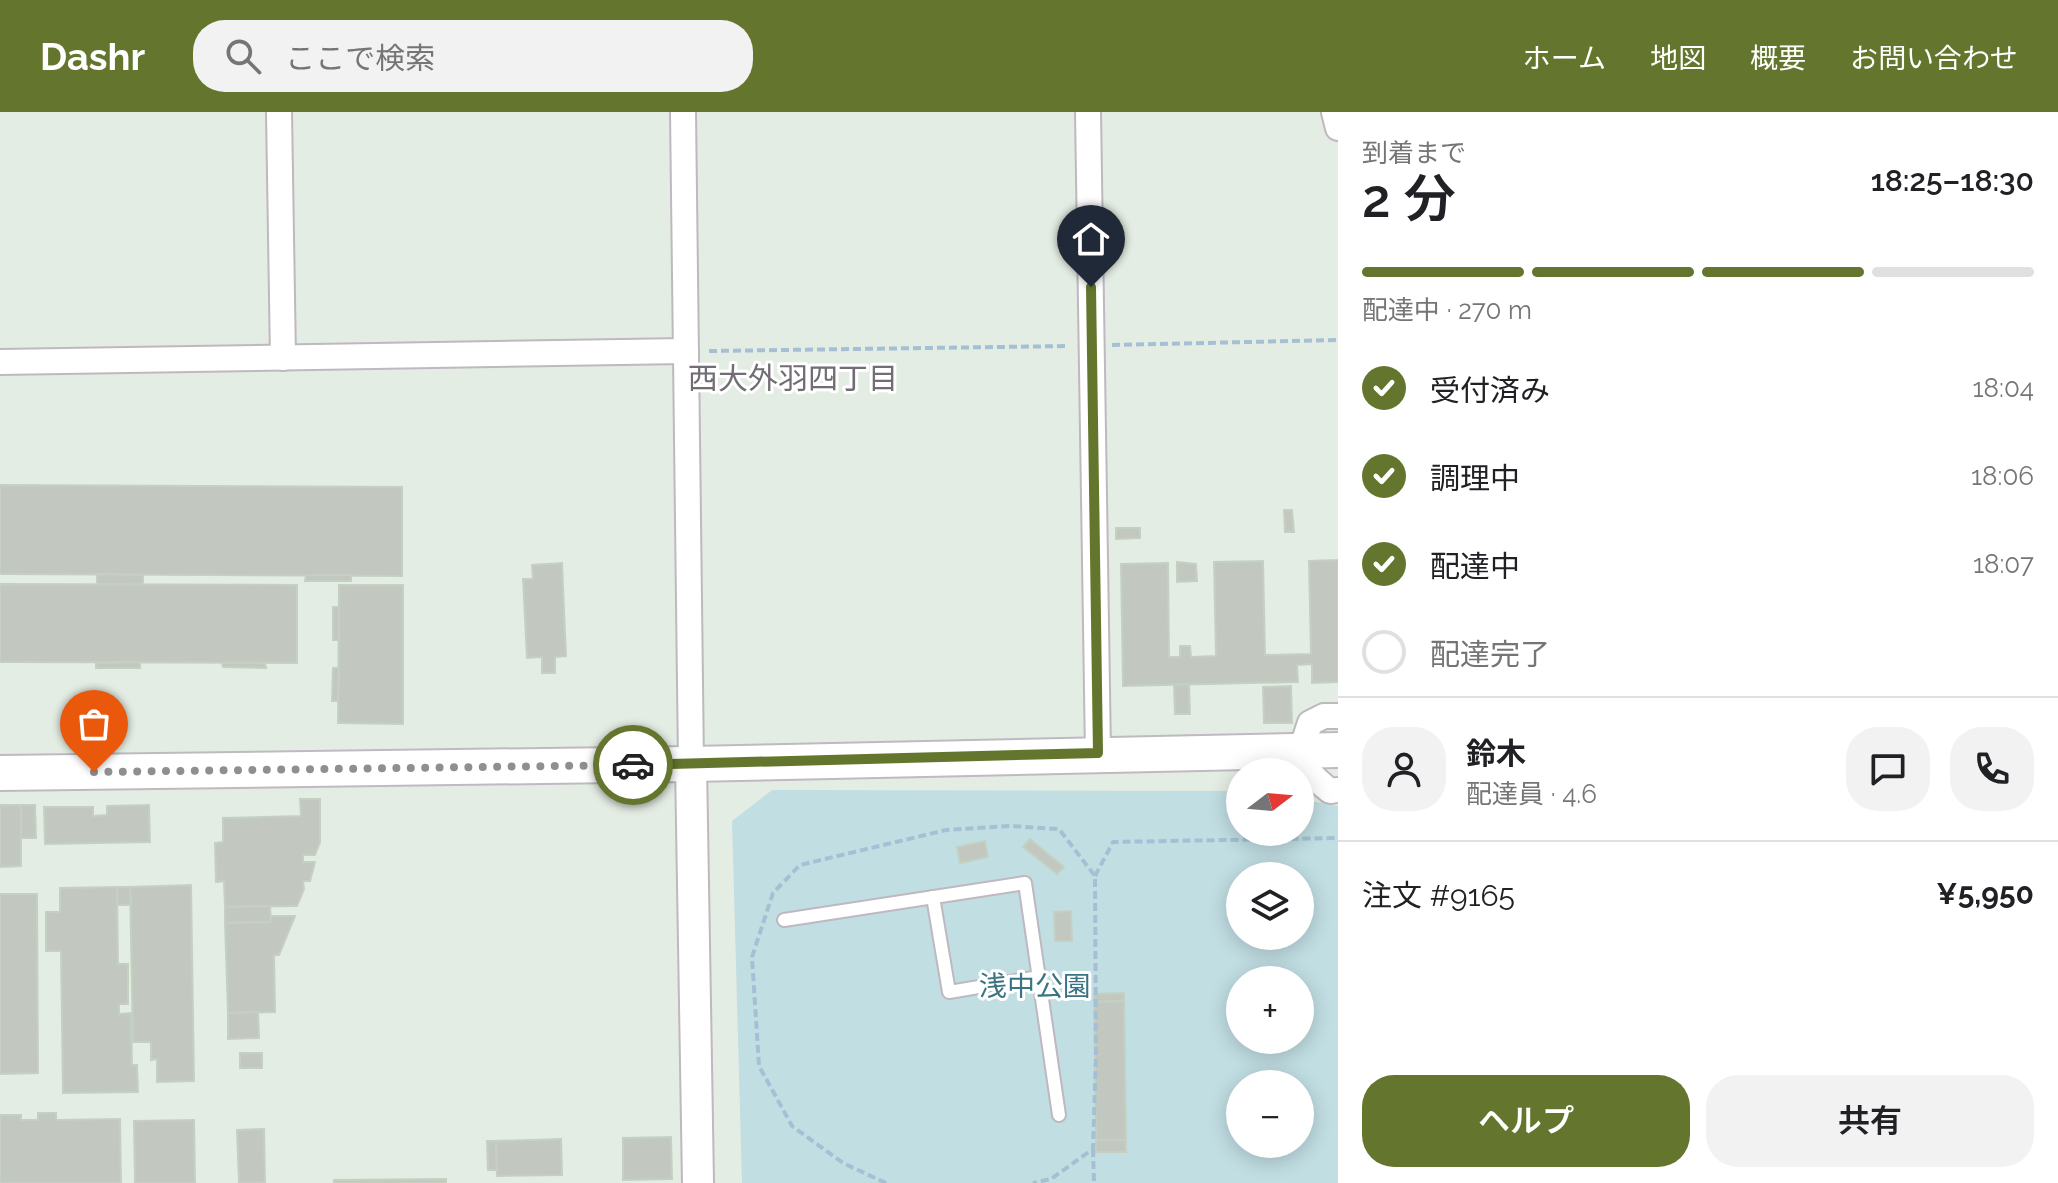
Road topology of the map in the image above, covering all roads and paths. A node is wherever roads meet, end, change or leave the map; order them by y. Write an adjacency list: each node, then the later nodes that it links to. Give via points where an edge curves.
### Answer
1 (279, 112): 9 (street)
2 (683, 112): 8 (street)
3 (1088, 112): 7 (street)
4 (1334, 112): 5 (street)
5 (1338, 128)
6 (1338, 340): 7 (path)
7 (1091, 346): 8 (path); 14 (street)
8 (686, 351): 9 (street); 15 (street)
9 (283, 358): 10 (street)
10 (0, 362)
11 (1338, 716): 13 (street, via 1310,723)
12 (1338, 750): 13 (main road)
13 (1301, 751): 14 (main road); 17 (street, via 1305,771 1330,791)
14 (1098, 753): 15 (main road)
15 (691, 764): 16 (main road); 26 (street)
16 (0, 773)
17 (1338, 790)
18 (1338, 838): 19 (path, via 1113,842)
19 (1095, 876)
20 (933, 897): 21 (lane); 22 (lane, via 949,992); 22 (lane, via 1025,883)
21 (784, 920)
22 (1039, 977): 24 (lane)
23 (759, 1066): 27 (path, via 792,1126 843,1163)
24 (1059, 1115)
25 (1093, 1149): 28 (path)
26 (698, 1183)
27 (886, 1183)
28 (1094, 1183)

